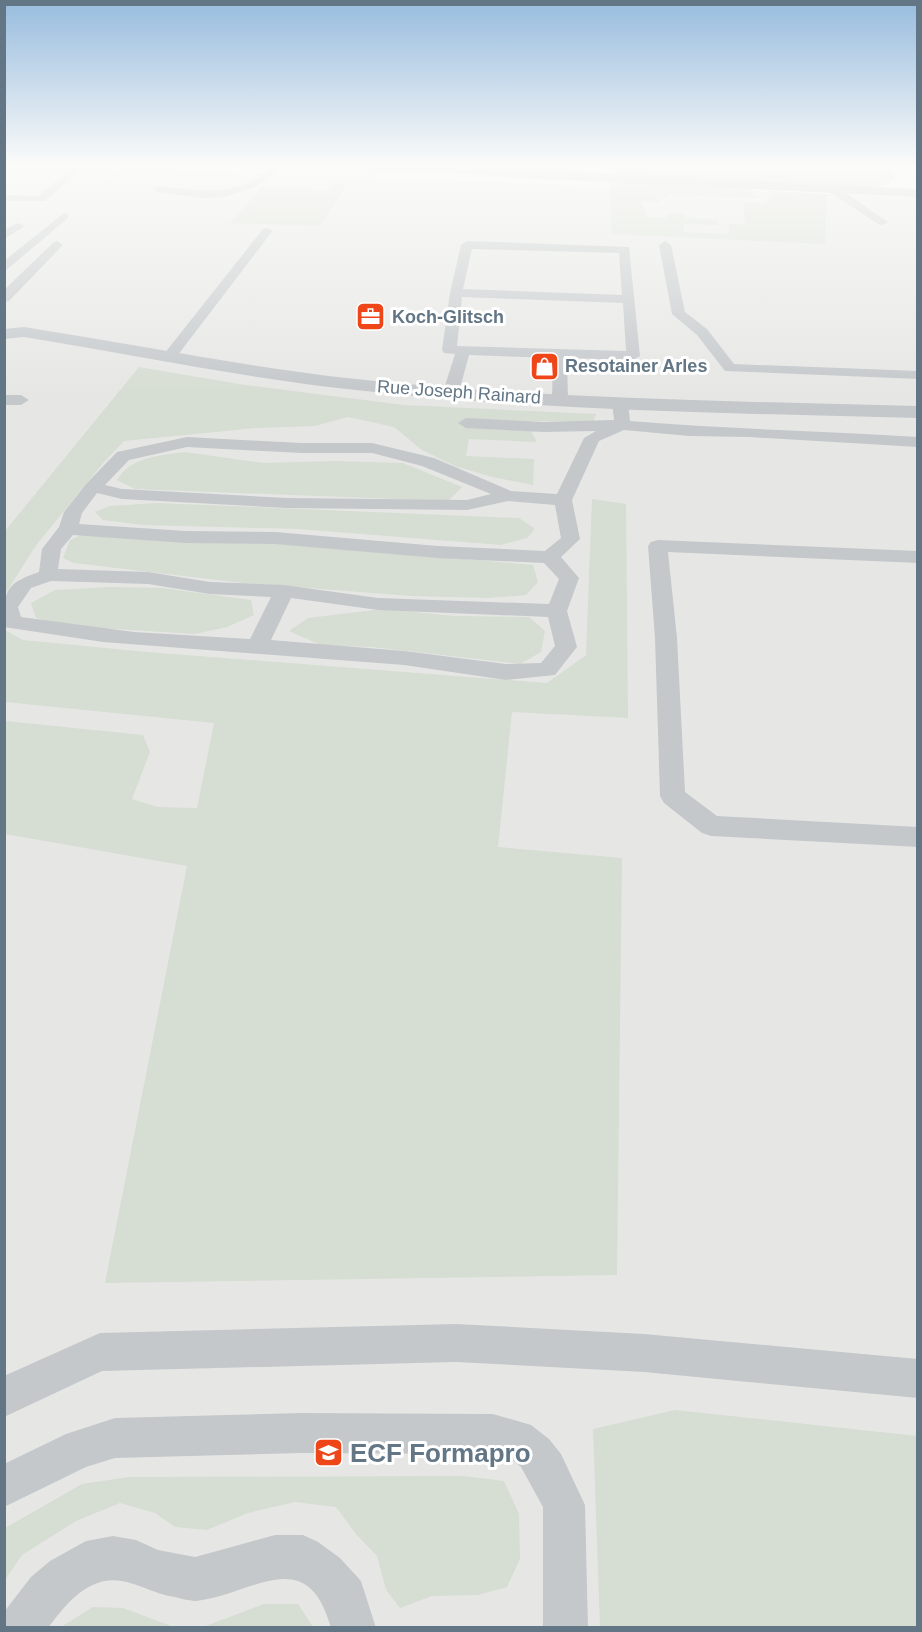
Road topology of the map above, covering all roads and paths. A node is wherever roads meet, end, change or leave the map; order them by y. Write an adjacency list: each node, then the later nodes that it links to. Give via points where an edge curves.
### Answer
1 (35, 241): 5 (lane)
2 (259, 241): 12 (lane)
3 (57, 245): 7 (lane)
4 (665, 245): 13 (lane, via 679,314 702,332 730,368)
5 (4, 268)
6 (456, 293): 8 (lane); 8 (lane, via 467,245 602,249 625,250); 10 (lane, via 449,350)
7 (4, 298)
8 (629, 299): 11 (lane, via 633,356)
9 (4, 334): 12 (street, Rue Joseph Rainard, via 24,332)
10 (463, 352): 11 (lane); 14 (lane)
11 (560, 354): 15 (lane)
12 (169, 357): 14 (street, Rue Joseph Rainard, via 390,388)
13 (918, 375)
14 (451, 392): 15 (street, Rue Joseph Rainard)
15 (560, 399): 18 (street, Rue Joseph Rainard)
16 (4, 400): 17 (lane)
17 (21, 400)
18 (620, 403): 19 (street, Rue Joseph Rainard); 21 (lane)
19 (918, 412)
20 (466, 423): 21 (lane)
21 (622, 425): 22 (lane); 25 (lane, via 592,438)
22 (918, 442)
23 (93, 488): 24 (lane, via 122,494 287,503 467,505); 24 (lane, via 123,456 187,442 372,448 428,462); 26 (lane, via 73,512)
24 (508, 496): 25 (lane)
25 (563, 500): 27 (lane, via 571,539)
26 (68, 529): 27 (lane, via 275,538); 29 (lane, via 57,539 47,559)
27 (550, 557): 31 (lane, via 568,578)
28 (918, 557): 33 (lane, via 658,546 673,796 711,826)
29 (49, 574): 30 (lane, via 148,578 210,588); 32 (lane, via 24,584 8,607 12,622 71,633)
30 (284, 591): 31 (lane, via 378,604); 32 (lane)
31 (557, 611): 32 (lane, via 566,647 546,670 506,672 404,658)
32 (257, 646)
33 (918, 837)
34 (918, 1379): 35 (lane, via 644,1353 456,1343 100,1352)
35 (4, 1397)
36 (4, 1486): 39 (lane, via 80,1448 115,1438 404,1432 494,1434 517,1439 535,1453 564,1504)
37 (20, 1628): 38 (lane, via 53,1587 86,1563 113,1558 195,1579 275,1557 303,1557 325,1573 345,1597)
38 (354, 1628)
39 (566, 1628)

